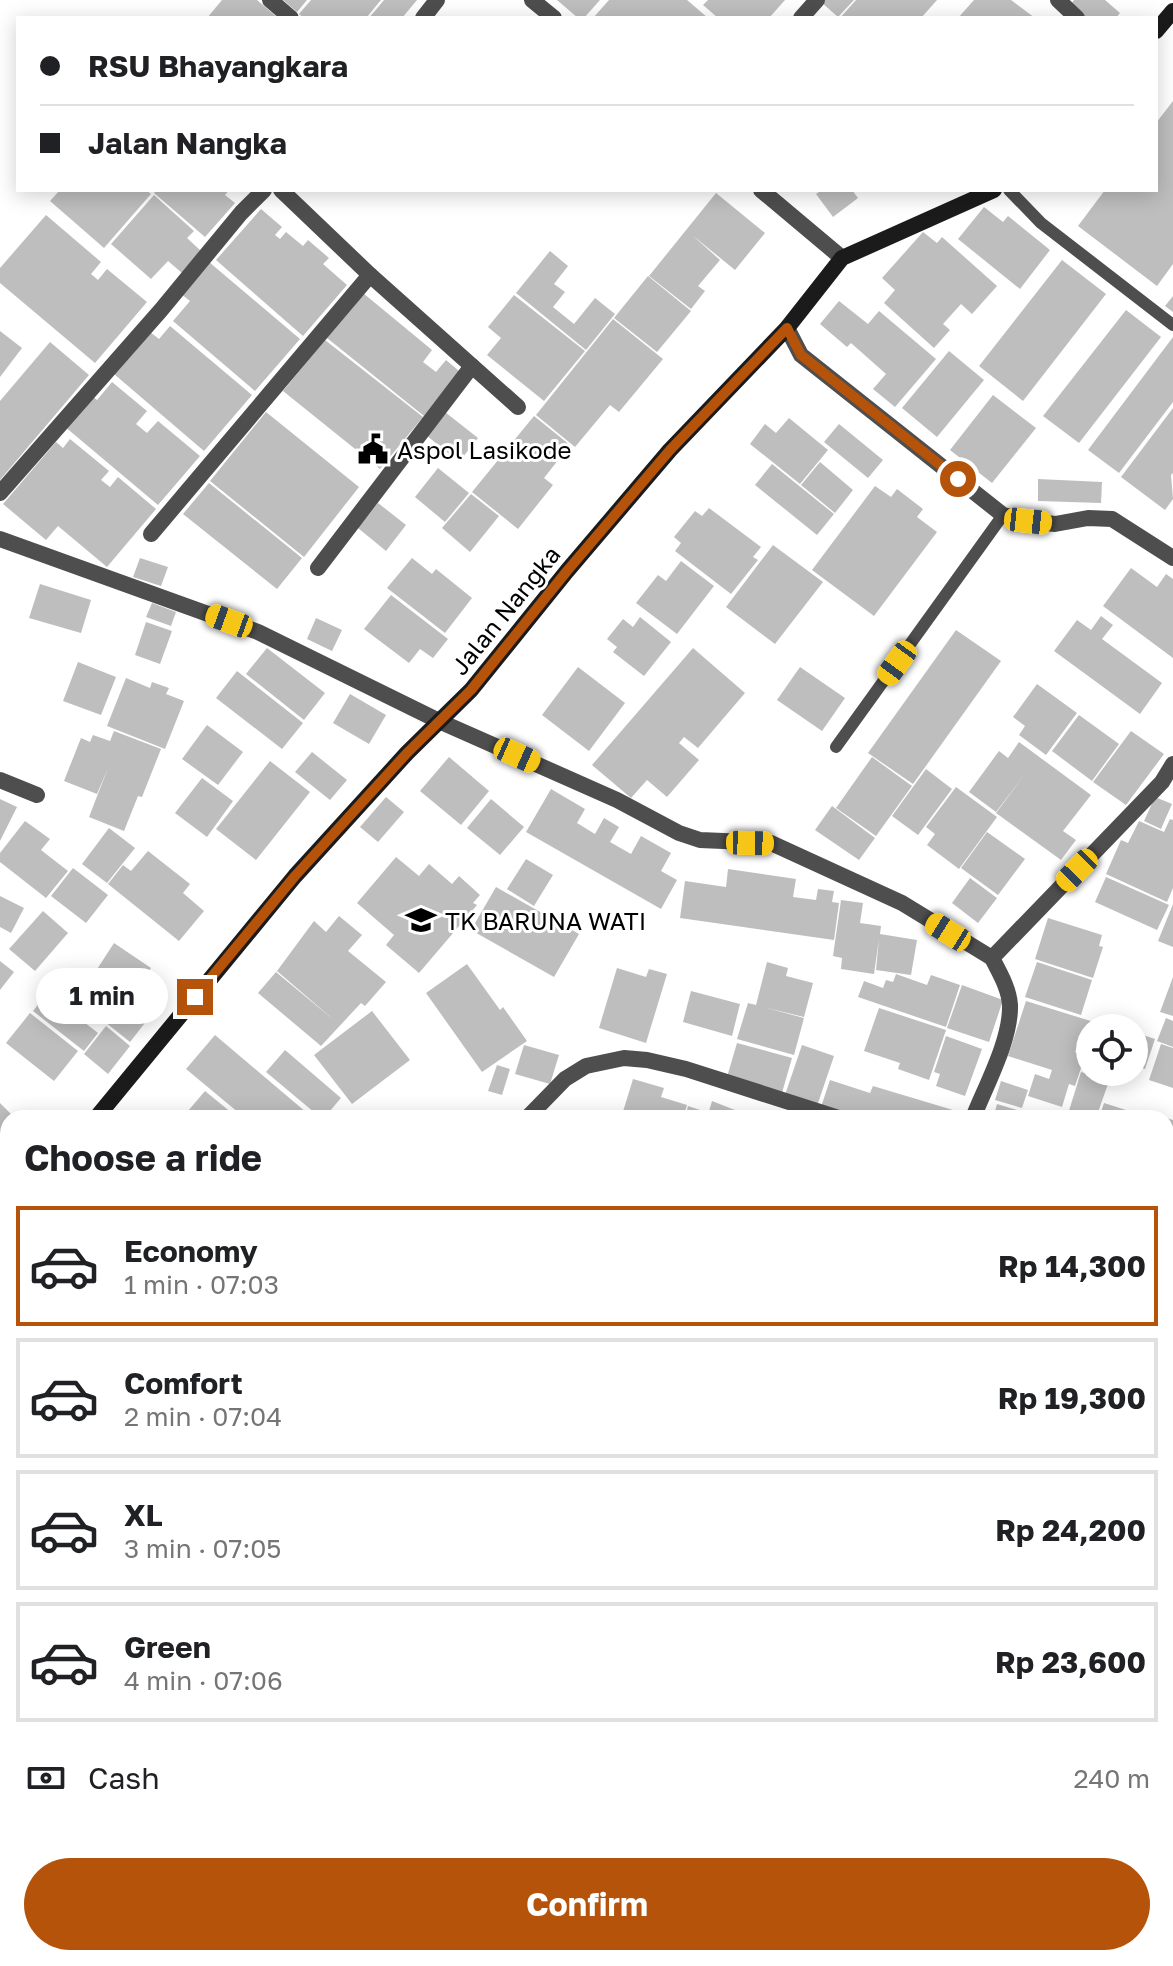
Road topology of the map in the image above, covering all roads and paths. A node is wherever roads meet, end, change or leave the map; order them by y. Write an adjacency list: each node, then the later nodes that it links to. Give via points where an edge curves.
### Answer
1 (270, 0): 6 (street)
2 (437, 0): 7 (street)
3 (532, 0): 8 (street)
4 (817, 0): 9 (street)
5 (1058, 0): 10 (street)
6 (289, 16)
7 (425, 16)
8 (552, 16)
9 (803, 16)
10 (1075, 16)
11 (262, 192): 22 (street)
12 (283, 192): 17 (street)
13 (763, 192): 16 (street)
14 (990, 192): 16 (street, Jalan Nangka)
15 (1011, 192): 18 (lane, via 1041,223)
16 (842, 258): 19 (street, Jalan Nangka)
17 (370, 275): 20 (street); 24 (street)
18 (1173, 325)
19 (787, 328): 23 (street, via 801,355); 28 (street, Jalan Nangka, via 670,450)
20 (472, 366): 21 (street); 27 (street)
21 (518, 407)
22 (0, 493)
23 (1003, 515): 26 (street, via 1055,524 1112,519); 29 (lane)
24 (151, 534)
25 (0, 539): 28 (street, via 258,632)
26 (1173, 558)
27 (318, 568)
28 (441, 722): 34 (street, via 679,833 700,840 771,843 902,903); 35 (street, Jalan Nangka, via 295,876)
29 (836, 747)
30 (1173, 764): 32 (street)
31 (0, 780): 33 (street)
32 (1167, 784): 34 (street)
33 (37, 795)
34 (992, 958): 38 (street, via 1010,1004 1006,1035)
35 (103, 1110)
36 (535, 1110): 37 (street, via 586,1066 624,1058 686,1069)
37 (814, 1110)
38 (976, 1110)

